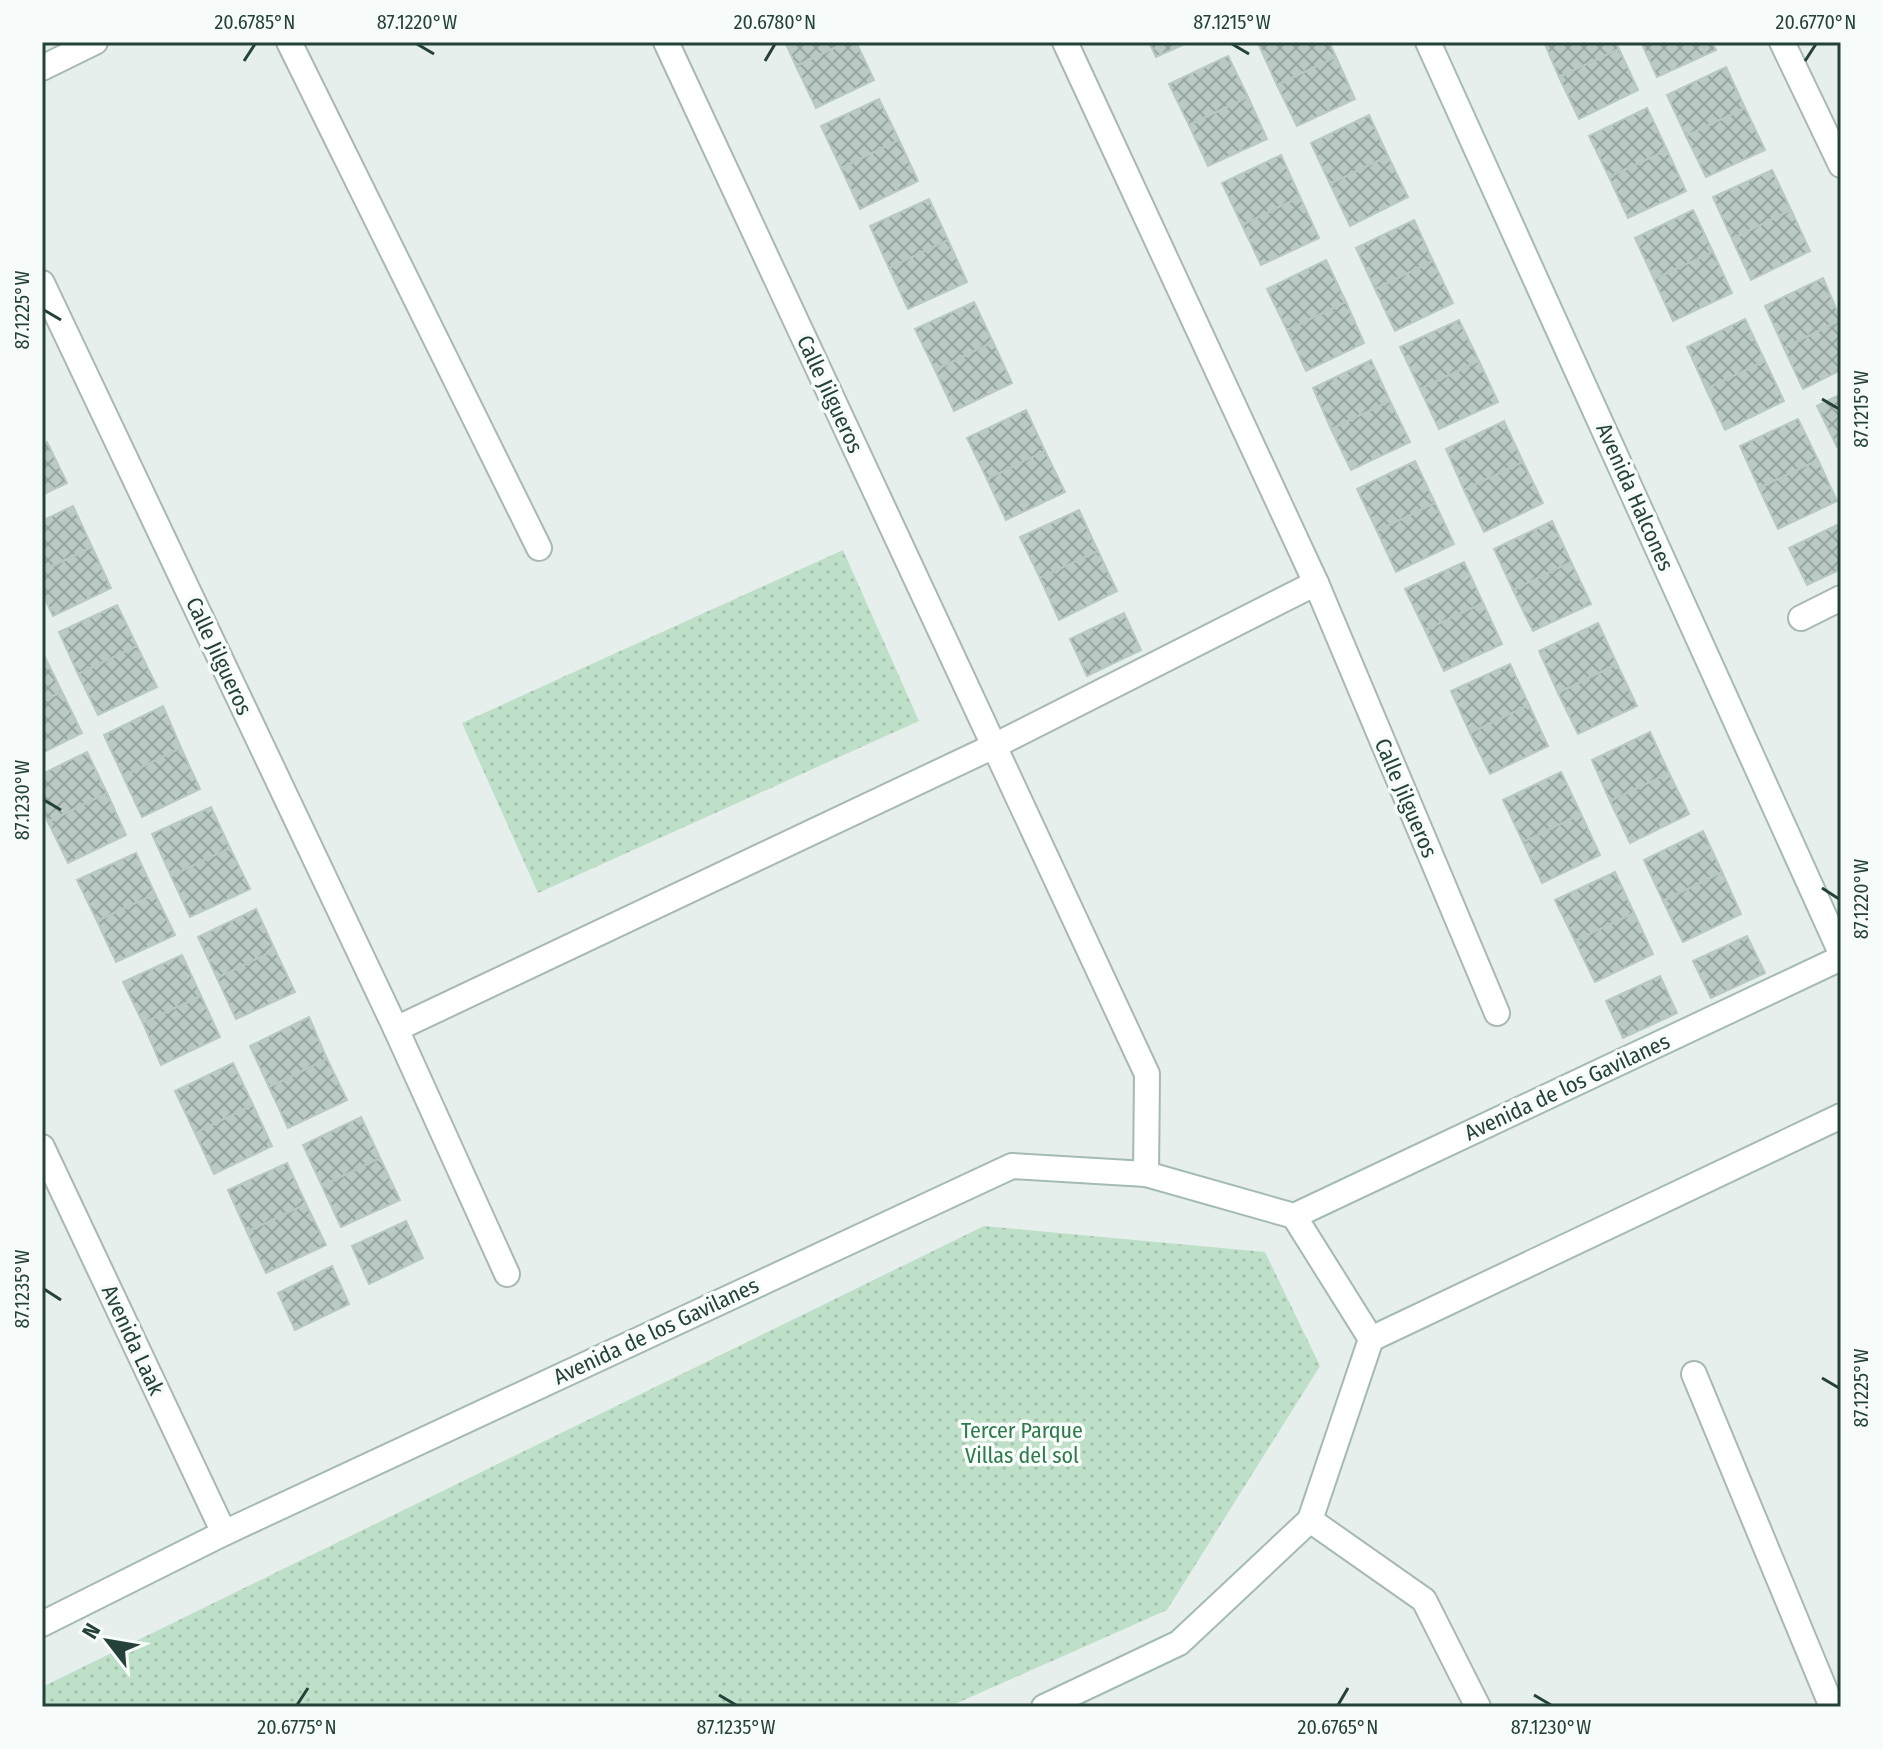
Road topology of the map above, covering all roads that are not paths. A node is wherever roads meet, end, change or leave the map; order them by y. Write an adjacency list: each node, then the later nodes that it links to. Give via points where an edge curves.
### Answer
1 (95, 42): 7 (street)
2 (289, 42): 10 (street)
3 (666, 42): 14 (street, Calle Jilgueros)
4 (1065, 42): 11 (street, Calle Jilgueros)
5 (1428, 42): 15 (street, Avenida Halcones)
6 (1782, 42): 8 (street)
7 (42, 68)
8 (1841, 165)
9 (42, 283): 17 (street, Calle Jilgueros)
10 (539, 548)
11 (1316, 583): 14 (street); 16 (street, Calle Jilgueros)
12 (1841, 598): 13 (street)
13 (1801, 618)
14 (994, 746): 17 (street); 20 (street, Calle Jilgueros, via 1147,1074)
15 (1841, 955): 21 (street, Avenida de los Gavilanes)
16 (1497, 1013)
17 (396, 1029): 22 (street, Calle Jilgueros)
18 (1841, 1116): 23 (street)
19 (42, 1147): 26 (street, Avenida Laak)
20 (1146, 1174): 21 (street, Avenida de los Gavilanes); 26 (street, Avenida de los Gavilanes, via 1012,1166)
21 (1294, 1216): 23 (street)
22 (507, 1274)
23 (1371, 1339): 25 (street)
24 (1694, 1374): 30 (street)
25 (1310, 1520): 28 (street, via 1179,1643); 29 (street, via 1424,1600)
26 (224, 1533): 27 (street, Avenida de los Gavilanes)
27 (42, 1624)
28 (1044, 1707)
29 (1478, 1707)
30 (1832, 1707)

